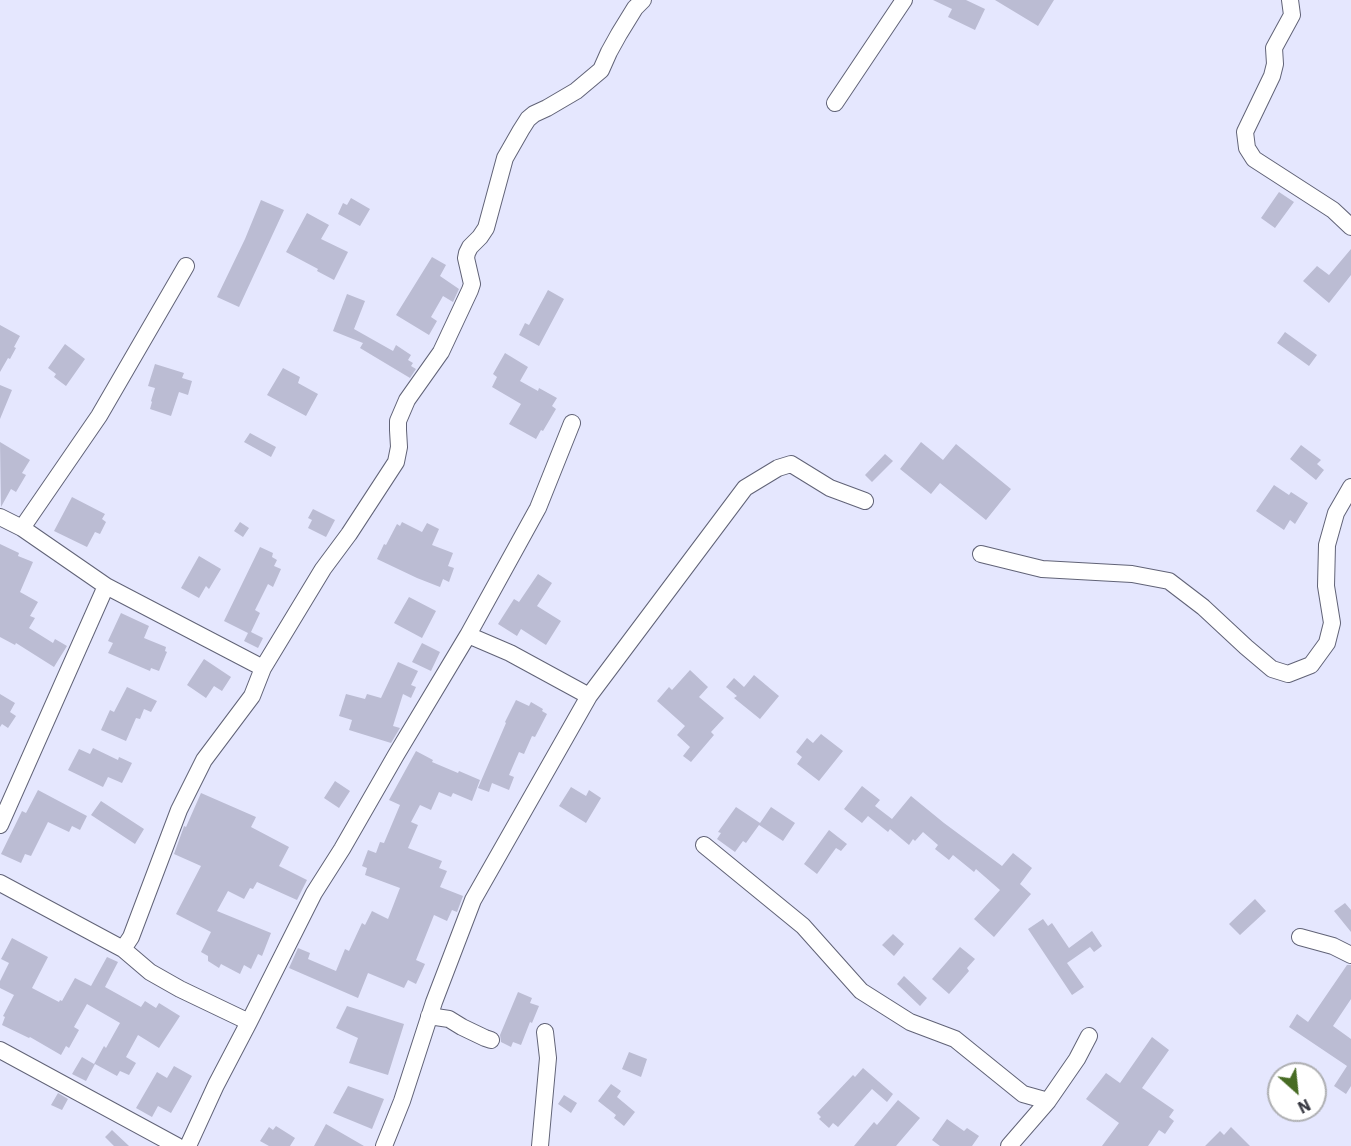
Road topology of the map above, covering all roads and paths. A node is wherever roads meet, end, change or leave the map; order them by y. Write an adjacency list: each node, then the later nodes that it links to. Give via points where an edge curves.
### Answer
1 (643, 0): 15 (street, via 619,34 601,70 576,91 528,119 505,158 486,228 467,253 470,290 441,352 407,400 398,421 396,462 323,569)
2 (904, 0): 4 (street)
3 (1290, 0): 5 (street, via 1292,15 1274,48 1272,76 1245,132 1247,148 1254,159 1333,210)
4 (835, 103)
5 (1351, 227)
6 (186, 266): 11 (street, via 99,416)
7 (572, 423): 14 (street, via 538,508)
8 (1351, 487): 12 (street, via 1336,513 1327,545 1326,586 1332,623 1328,643 1311,665 1288,674 1272,669 1169,581 1132,574 1042,569)
9 (866, 501): 16 (street, via 830,488 791,464 745,488)
10 (0, 517): 11 (street)
11 (22, 528): 13 (street)
12 (981, 554)
13 (106, 586): 15 (street); 17 (street)
14 (468, 635): 16 (street); 24 (street, via 314,892)
15 (263, 668): 21 (street, via 252,696 204,760 179,810 131,937)
16 (589, 696): 23 (street, via 473,900)
17 (0, 825)
18 (704, 845): 29 (street, via 803,926 861,991 910,1022 955,1039 1023,1094)
19 (0, 883): 21 (street)
20 (1300, 937): 22 (street)
21 (123, 948): 24 (street, via 150,972)
22 (1351, 955)
23 (429, 1016): 27 (street, via 449,1019); 32 (street)
24 (249, 1022): 31 (street)
25 (545, 1032): 33 (street, via 548,1058)
26 (1089, 1036): 29 (street)
27 (491, 1040)
28 (0, 1050): 30 (street)
29 (1048, 1101): 34 (street)
30 (177, 1146)
31 (188, 1146)
32 (384, 1146)
33 (540, 1146)
34 (1009, 1146)

